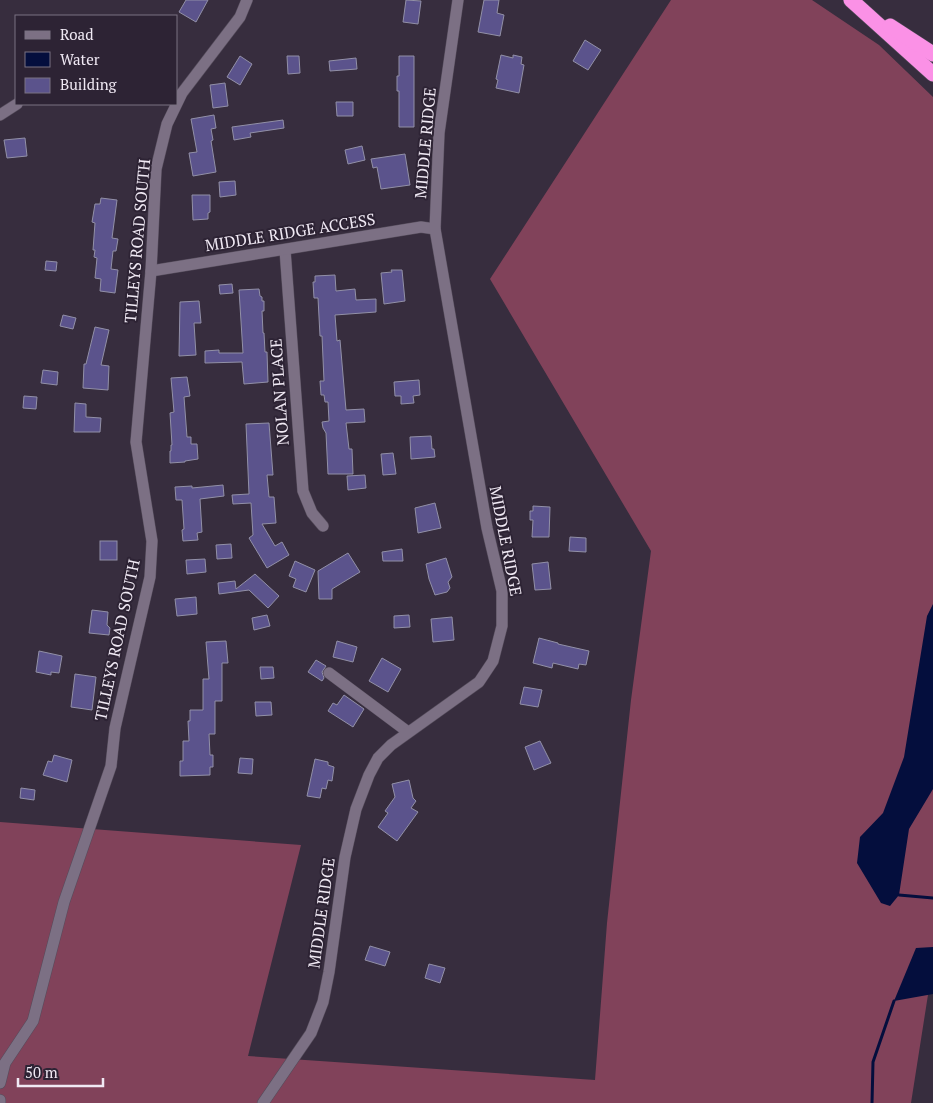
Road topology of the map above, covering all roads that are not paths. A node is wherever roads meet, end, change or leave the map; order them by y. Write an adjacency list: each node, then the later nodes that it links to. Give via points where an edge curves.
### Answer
1 (247, 0): 6 (street, TILLEYS ROAD SOUTH, via 240,18)
2 (458, 0): 10 (street, MIDDLE RIDGE, via 439,133)
3 (851, 0): 4 (highway); 5 (highway)
4 (933, 54)
5 (933, 74)
6 (178, 101)
7 (15, 105): 9 (street)
8 (176, 105): 12 (street, TILLEYS ROAD SOUTH, via 167,124 156,169)
9 (0, 115)
10 (435, 230): 11 (street, MIDDLE RIDGE ACCESS, via 421,227); 15 (street, MIDDLE RIDGE, via 486,528 502,591 502,626 493,661 479,682)
11 (285, 250): 12 (street, MIDDLE RIDGE ACCESS); 13 (street, NOLAN PLACE, via 302,483 308,505)
12 (151, 271): 16 (street, TILLEYS ROAD SOUTH, via 136,442 152,541 150,577 115,728 111,766 64,902 33,1021 6,1063)
13 (323, 526)
14 (329, 673): 15 (street)
15 (408, 732): 17 (street, MIDDLE RIDGE, via 378,758 364,785 341,877 324,1002 311,1033)
16 (0, 1083)
17 (263, 1103)

